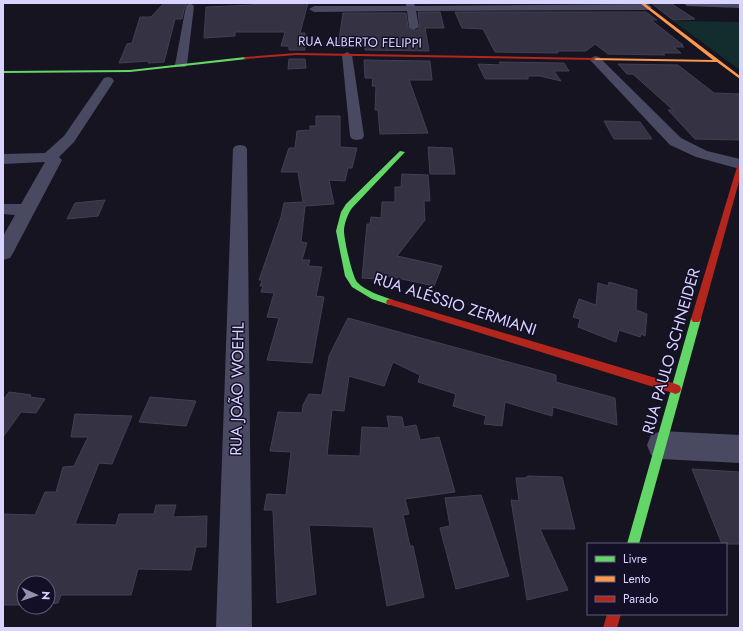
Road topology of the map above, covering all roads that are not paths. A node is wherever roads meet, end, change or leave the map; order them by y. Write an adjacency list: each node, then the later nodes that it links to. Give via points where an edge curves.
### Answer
1 (687, 3): 3 (street)
2 (645, 5): 6 (street); 11 (street)
3 (740, 5)
4 (190, 6): 12 (street)
5 (410, 6): 6 (street); 7 (street); 8 (street)
6 (519, 6)
7 (314, 9)
8 (414, 27)
9 (347, 55): 10 (street, RUA ALBERTO FELIPPI); 12 (street, RUA ALBERTO FELIPPI, via 279,54); 16 (street)
10 (595, 59): 11 (street, RUA ALBERTO FELIPPI); 21 (street, via 680,146)
11 (718, 61): 14 (street)
12 (181, 65): 13 (street, RUA ALBERTO FELIPPI, via 109,72)
13 (3, 72)
14 (740, 78)
15 (108, 81): 19 (street, via 69,140)
16 (357, 136)
17 (240, 149): 31 (street, RUA JOÃO WOEHL)
18 (402, 152): 26 (street, RUA ALÉSSIO ZERMIANI, via 345,212 340,231 349,276 355,285 375,297)
19 (52, 158): 20 (street); 24 (street)
20 (3, 159)
21 (740, 164)
22 (740, 167): 26 (street, RUA PAULO SCHNEIDER)
23 (3, 209): 24 (street)
24 (26, 210): 25 (street)
25 (3, 253)
26 (676, 389): 27 (street, RUA PAULO SCHNEIDER)
27 (661, 445): 28 (street); 29 (street, RUA PAULO SCHNEIDER)
28 (740, 449)
29 (633, 543)
30 (614, 615): 32 (street)
31 (234, 628)
32 (610, 628)

